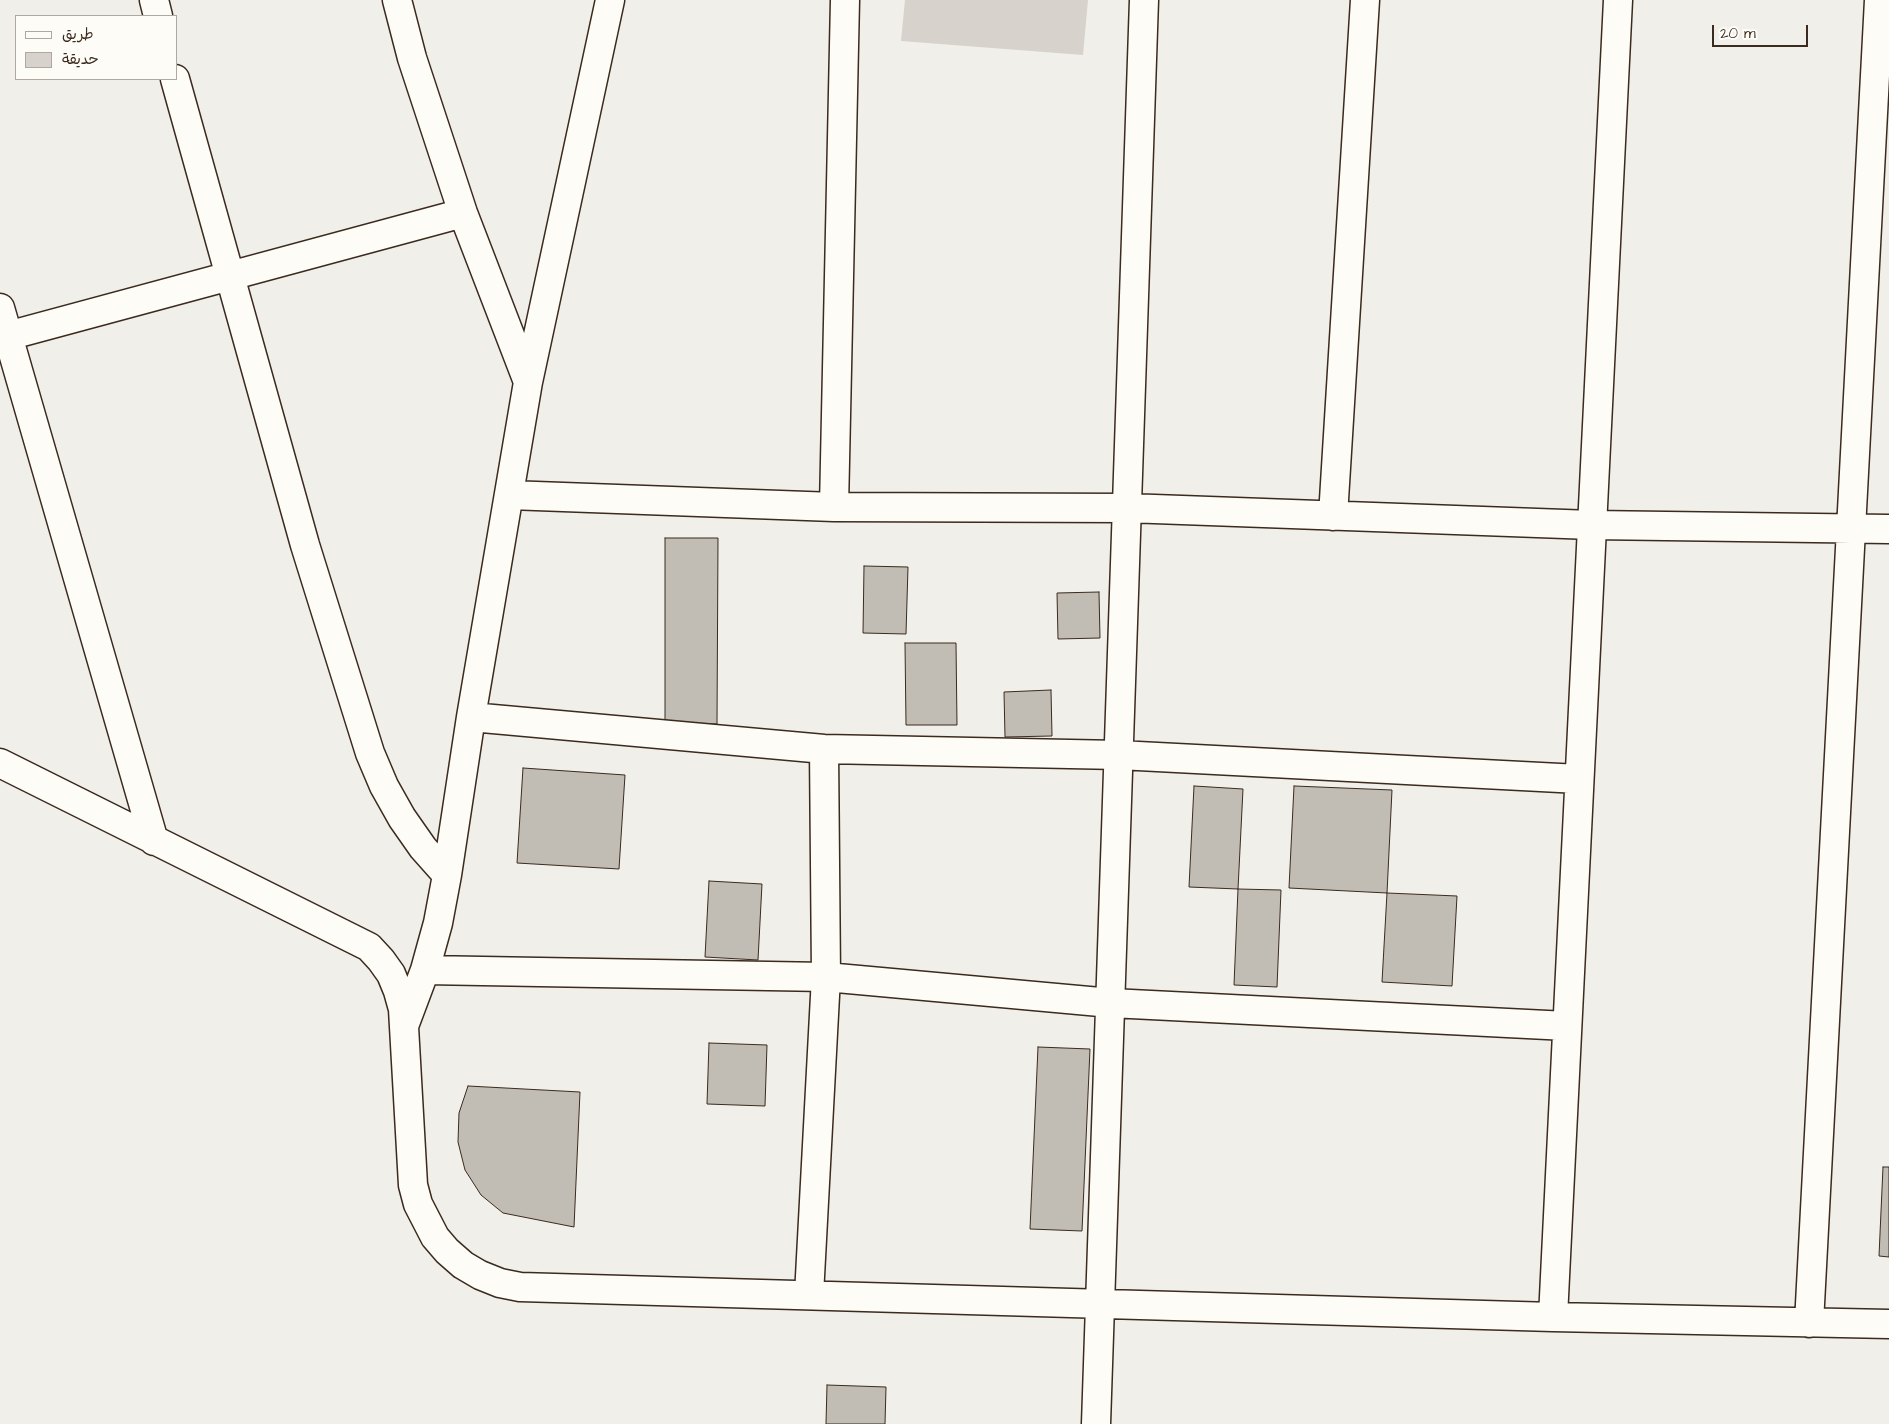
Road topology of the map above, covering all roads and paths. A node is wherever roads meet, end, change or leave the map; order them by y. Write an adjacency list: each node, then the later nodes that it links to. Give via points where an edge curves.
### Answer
1 (154, 0): 9 (street)
2 (396, 0): 11 (street)
3 (610, 0): 15 (street)
4 (845, 0): 17 (street)
5 (1144, 0): 18 (street)
6 (1365, 0): 19 (street)
7 (1618, 0): 20 (street)
8 (1879, 0): 21 (street)
9 (158, 15)
10 (175, 80): 12 (street)
11 (463, 213): 12 (street); 15 (street)
12 (230, 277): 14 (street); 29 (street, via 304,545 370,753 402,818)
13 (0, 308): 14 (street)
14 (4, 337): 28 (street)
15 (528, 382): 16 (street)
16 (509, 494): 17 (street); 23 (street)
17 (834, 507): 18 (street)
18 (1128, 508): 19 (street); 25 (street)
19 (1332, 516): 20 (street)
20 (1592, 525): 21 (street); 27 (street)
21 (1851, 528): 22 (street); 38 (street)
22 (1889, 529)
23 (472, 717): 24 (street); 29 (street)
24 (824, 749): 25 (street); 31 (street)
25 (1119, 755): 27 (street); 32 (street)
26 (0, 763): 28 (street)
27 (1579, 779): 33 (street)
28 (154, 841): 34 (street, via 369,947 395,982 403,1008)
29 (447, 875): 30 (street)
30 (425, 970): 31 (street); 34 (street)
31 (826, 976): 32 (street); 35 (street)
32 (1111, 1003): 33 (street); 36 (street)
33 (1567, 1026): 37 (street)
34 (404, 1027): 35 (street, via 413,1185 418,1204 435,1237 463,1265 500,1283 520,1287)
35 (810, 1295): 36 (street)
36 (1101, 1304): 37 (street); 40 (street)
37 (1553, 1316): 38 (street)
38 (1809, 1323): 39 (street)
39 (1889, 1324)
40 (1096, 1424)

